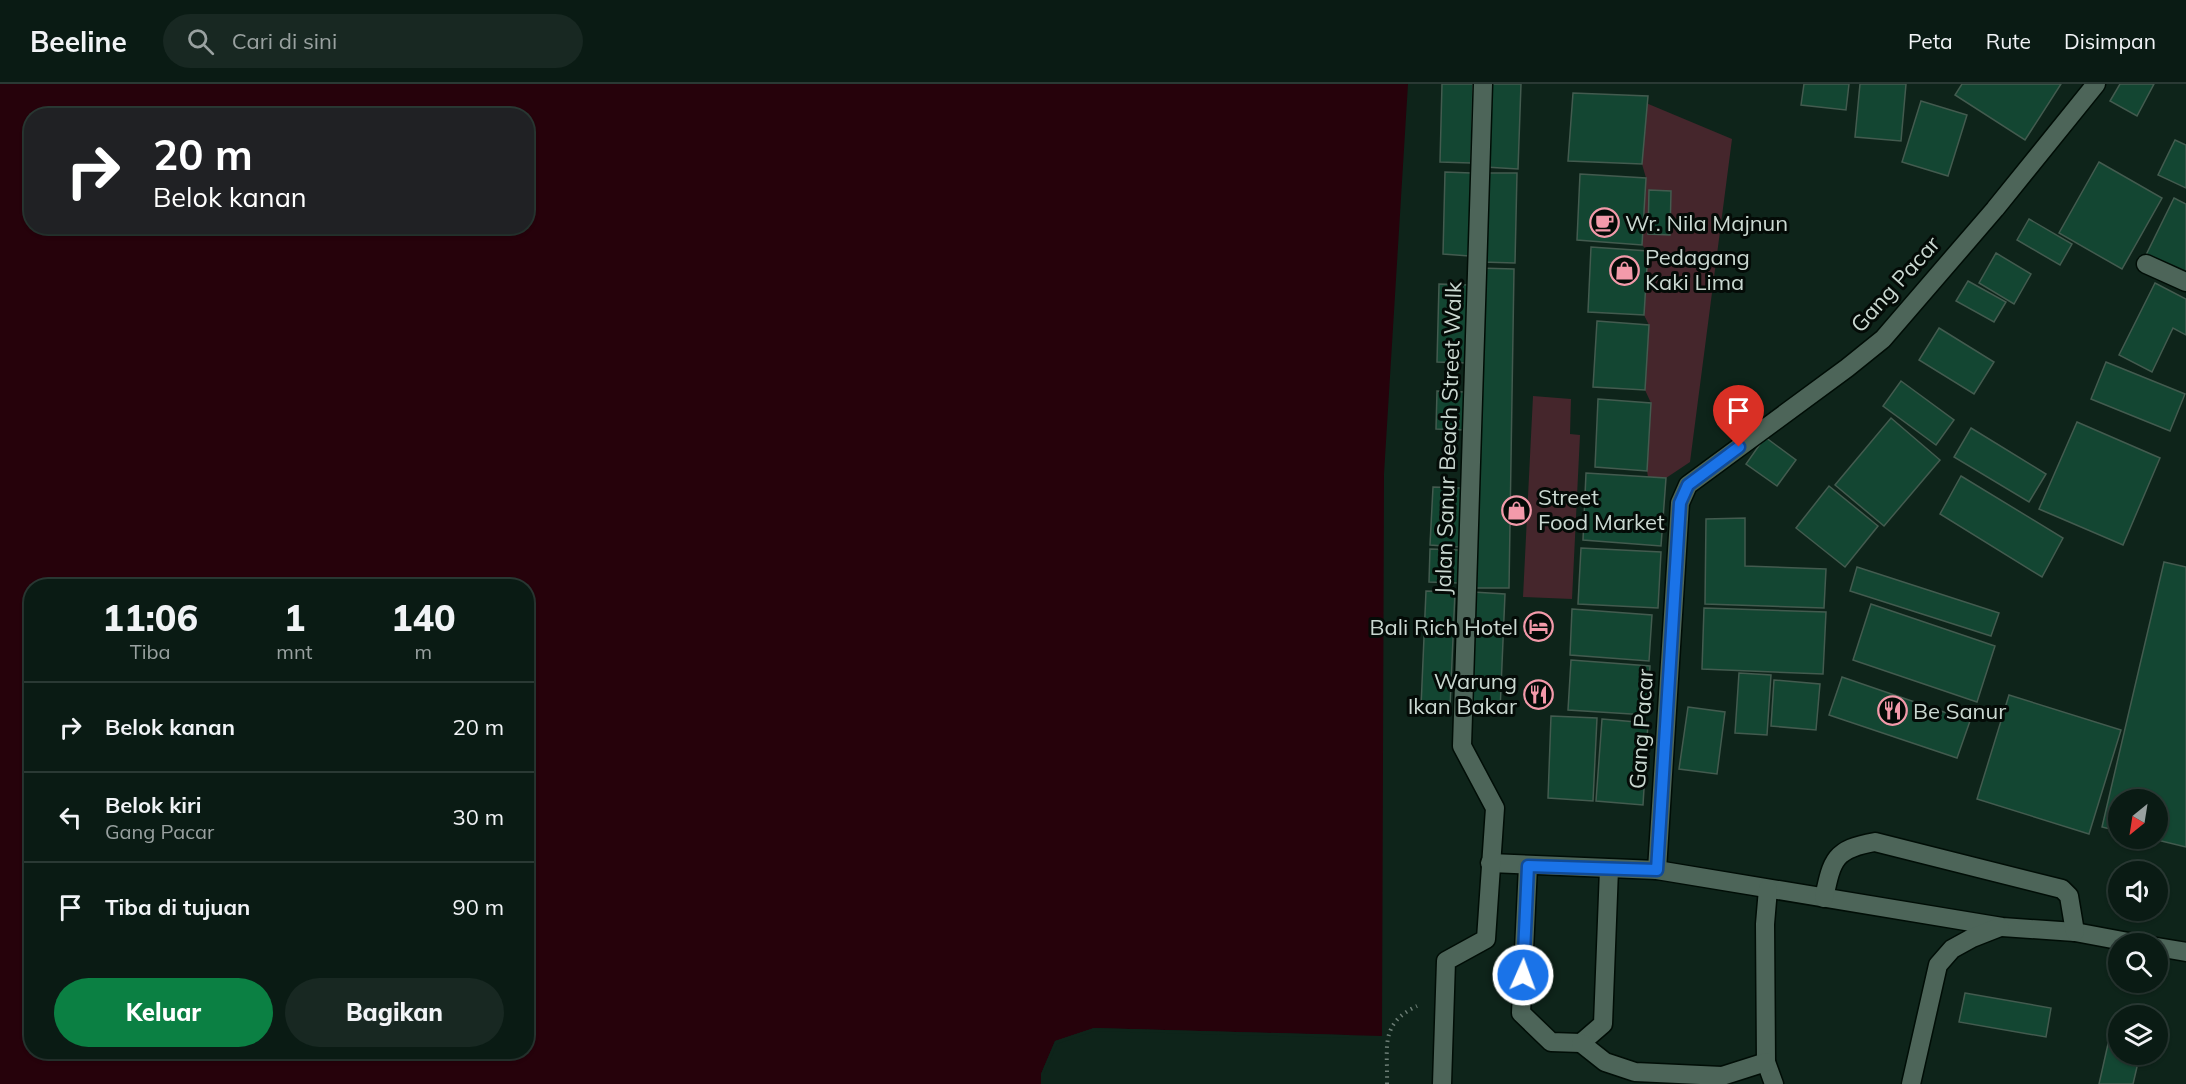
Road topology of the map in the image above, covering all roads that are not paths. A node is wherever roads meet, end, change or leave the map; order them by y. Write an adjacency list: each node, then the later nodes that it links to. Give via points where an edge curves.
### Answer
1 (1483, 84): 5 (street, Jalan Sanur Beach Street Walk, via 1462,746 1495,808)
2 (2096, 84): 8 (street, Gang Pacar, via 1883,339 1688,485 1680,503)
3 (2145, 264): 4 (street)
4 (2186, 282)
5 (1490, 863): 6 (street); 18 (street, Jalan Sanur Beach Street Walk, via 1486,939 1446,961)
6 (1528, 866): 7 (street); 16 (street, via 1521,1013 1551,1042)
7 (1609, 868): 8 (street); 16 (street, via 1603,1024)
8 (1657, 870): 9 (street)
9 (1768, 889): 10 (street); 17 (street)
10 (1824, 898): 11 (street); 12 (street, via 1830,869 1842,852 1875,842 2062,890 2069,896)
11 (2002, 927): 12 (street); 20 (street, via 1952,949 1938,965)
12 (2075, 932): 13 (street)
13 (2108, 938)
14 (2168, 949): 15 (street)
15 (2186, 952)
16 (1581, 1043): 17 (street, via 1605,1062 1635,1072 1722,1076)
17 (1766, 1062): 19 (street)
18 (1442, 1084)
19 (1774, 1084)
20 (1911, 1084)

